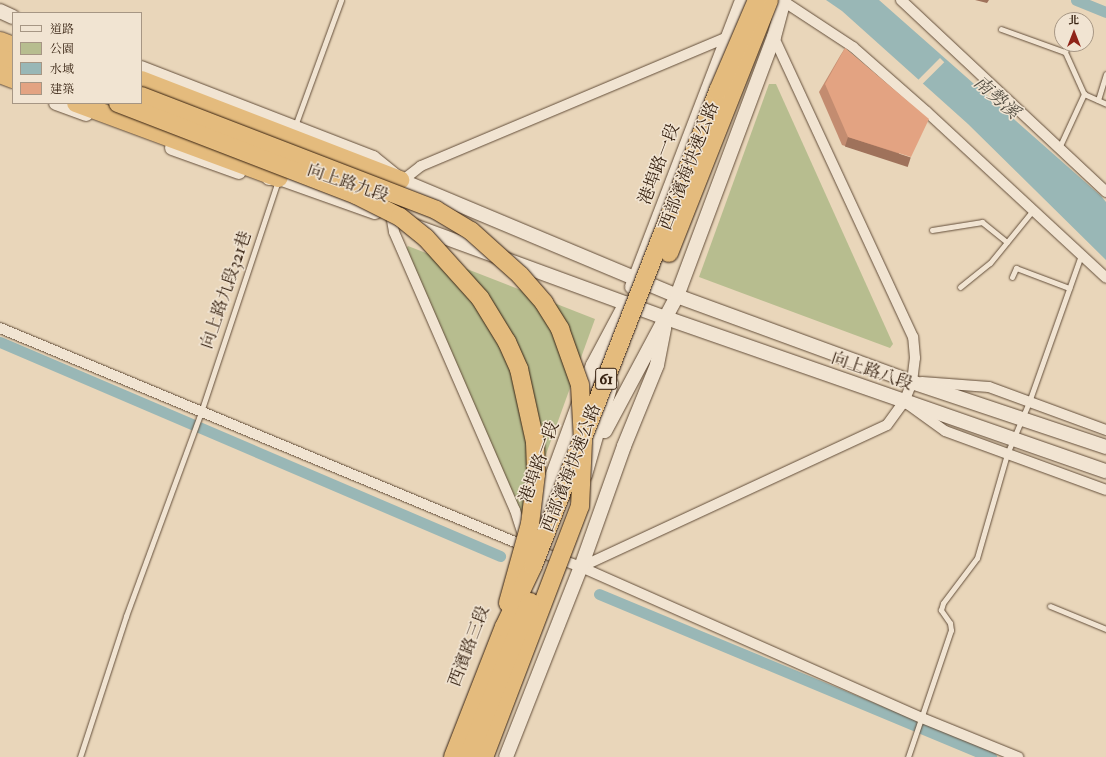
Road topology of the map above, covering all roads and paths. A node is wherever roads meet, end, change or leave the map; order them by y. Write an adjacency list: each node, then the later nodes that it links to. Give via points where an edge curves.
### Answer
1 (341, 0): 38 (lane, 向上路九段321巷)
2 (742, 0): 13 (main road, 港埠路一段)
3 (757, 0): 74 (highway, 西部濱海快速公路 / 61, bridge, via 718,91 533,566)
4 (764, 0): 13 (main road, via 749,22)
5 (779, 0): 12 (main road, 港埠路一段); 44 (street, via 853,47); 80 (highway, 西部濱海快速公路 / 61, bridge)
6 (905, 1): 39 (street)
7 (0, 11): 8 (main road)
8 (12, 16)
9 (0, 29): 11 (highway)
10 (1001, 29): 16 (lane)
11 (12, 34)
12 (774, 37): 54 (main road, 港埠路一段); 58 (street, via 913,337 915,358)
13 (726, 38): 42 (street, via 421,166); 50 (main road, 港埠路一段)
14 (0, 41): 15 (highway)
15 (12, 46)
16 (1054, 48)
17 (0, 49): 19 (main road)
18 (1065, 52): 29 (lane)
19 (12, 54)
20 (0, 58): 21 (highway)
21 (12, 63)
22 (142, 68): 38 (main road)
23 (0, 74): 25 (highway)
24 (1106, 74): 31 (lane)
25 (12, 79)
26 (142, 80): 38 (highway)
27 (0, 82): 28 (main road)
28 (12, 87)
29 (1084, 94): 31 (lane); 39 (lane)
30 (142, 96): 82 (highway, bridge, via 436,210 472,231 520,275 544,303 560,329 580,385 583,441 580,506)
31 (1098, 100): 36 (lane)
32 (142, 102): 37 (main road)
33 (59, 104): 41 (main road, 向上路九段, via 213,164 255,177)
34 (79, 104): 41 (highway)
35 (121, 104): 74 (highway, bridge, via 356,195 400,217 426,238 480,298 507,342 519,369 535,442 536,474 530,524 514,575)
36 (1106, 104)
37 (221, 132): 40 (main road); 41 (main road)
38 (294, 133): 40 (lane, 向上路九段321巷); 42 (highway)
39 (1058, 149): 43 (street)
40 (286, 159): 41 (lane, 向上路九段321巷); 42 (main road, via 367,180)
41 (279, 178): 45 (main road, 向上路九段); 61 (lane, 向上路九段321巷)
42 (400, 180): 45 (street, via 390,195); 50 (main road, 向上路九段)
43 (1106, 192)
44 (1033, 210): 47 (lane); 48 (street)
45 (390, 217): 55 (main road, 向上路九段); 70 (street, via 394,232 515,510)
46 (932, 230): 47 (lane, via 982,222)
47 (1007, 242): 52 (lane, via 990,263)
48 (1081, 255): 51 (street); 53 (lane)
49 (1012, 277): 53 (lane, via 1016,268)
50 (635, 278): 54 (main road, 向上路八段); 55 (main road, 港埠路一段)
51 (1106, 278)
52 (960, 287)
53 (1069, 288): 60 (lane)
54 (677, 296): 56 (main road, 港埠路一段); 58 (main road, 向上路八段)
55 (626, 303): 56 (main road, 向上路八段); 66 (main road, 港埠路一段, via 614,376); 70 (main road, 港埠路一段, via 593,365)
56 (666, 318): 59 (main road, 向上路八段); 66 (main road, 港埠路一段); 72 (main road, 港埠路一段, via 658,365 624,446)
57 (0, 328): 61 (street)
58 (912, 382): 59 (street); 60 (street, via 965,383 989,387); 62 (main road, 向上路八段)
59 (904, 402): 64 (main road, 向上路八段); 67 (street, via 945,431); 72 (street, via 887,425)
60 (1029, 402): 62 (lane); 63 (street)
61 (201, 412): 70 (street); 77 (lane, 向上路九段321巷, via 126,616)
62 (1021, 417): 64 (lane); 65 (main road, 向上路八段)
63 (1106, 430)
64 (1013, 439): 67 (lane); 68 (main road, 向上路八段)
65 (1106, 447)
66 (593, 453): 71 (main road, 港埠路一段)
67 (1007, 454): 69 (street); 76 (lane, via 976,558 943,603 941,610 950,623 951,630)
68 (1106, 471)
69 (1106, 490)
70 (527, 548): 71 (street); 78 (main road, 西濱路三段)
71 (554, 557): 72 (street); 81 (main road)
72 (581, 567): 76 (street); 83 (main road)
73 (1050, 606): 75 (lane)
74 (504, 626): 79 (highway, 西部濱海快速公路 / 61, bridge)
75 (1106, 630)
76 (921, 720): 84 (lane); 85 (street)
77 (80, 757)
78 (444, 757)
79 (454, 757)
80 (468, 757)
81 (476, 757)
82 (484, 757)
83 (506, 757)
84 (908, 757)
85 (1018, 757)

